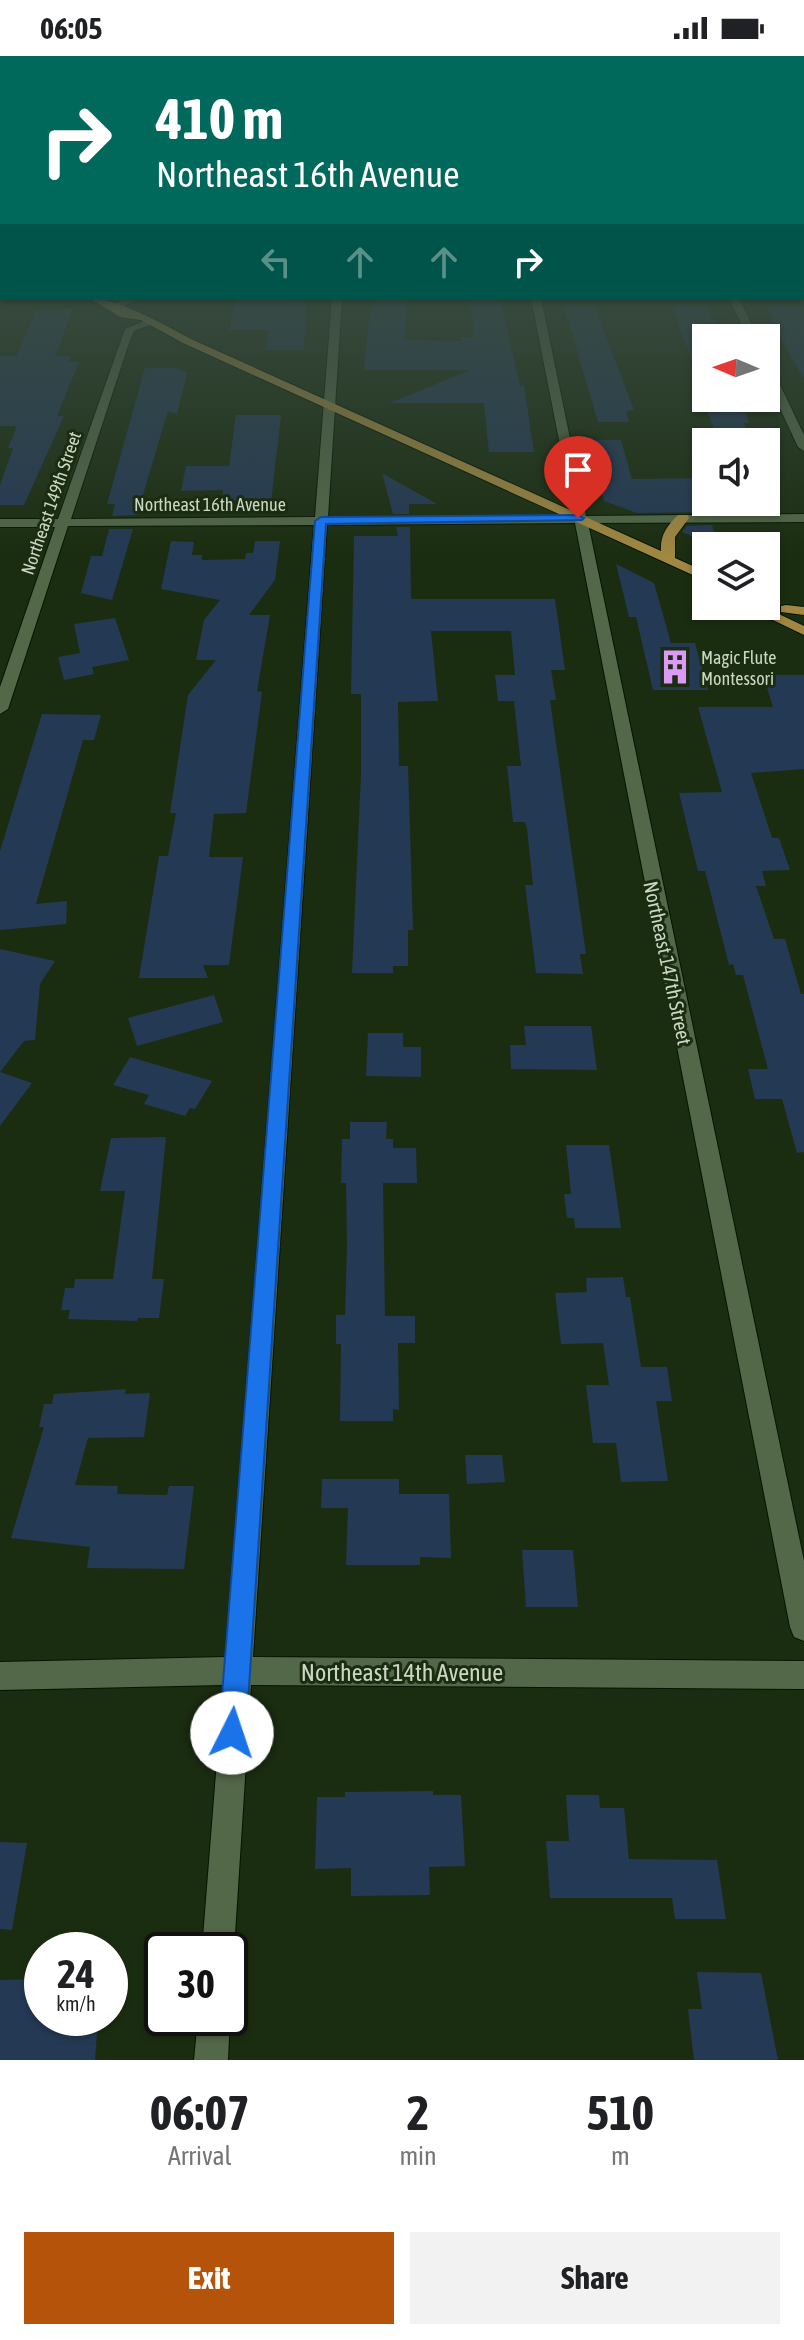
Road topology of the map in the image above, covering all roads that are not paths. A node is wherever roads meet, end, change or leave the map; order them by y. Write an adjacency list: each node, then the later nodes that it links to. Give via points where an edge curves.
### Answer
1 (115, 370): 13 (street, Northeast 149th Street)
2 (251, 370): 6 (main road)
3 (331, 370): 6 (street)
4 (550, 370): 8 (street, Northeast 147th Street)
5 (780, 396): 7 (street)
6 (328, 405): 8 (main road); 11 (street)
7 (804, 447)
8 (578, 518): 9 (street, Northeast 16th Avenue); 11 (street, Northeast 16th Avenue); 14 (main road); 21 (street, Northeast 147th Street)
9 (683, 518): 10 (street, Northeast 16th Avenue); 14 (main road, via 664,541)
10 (804, 518)
11 (321, 521): 13 (street, Northeast 16th Avenue); 22 (street)
12 (0, 523): 13 (street, Northeast 16th Avenue)
13 (63, 523): 20 (street, Northeast 149th Street)
14 (669, 560): 15 (main road)
15 (692, 571)
16 (780, 606): 17 (main road)
17 (804, 614)
18 (780, 620): 19 (main road)
19 (804, 631)
20 (0, 709)
21 (804, 1627)
22 (236, 1671): 23 (street, Northeast 14th Avenue); 24 (street, Northeast 14th Avenue); 25 (street)
23 (804, 1675)
24 (0, 1676)
25 (219, 1932)
26 (213, 2036): 27 (street)
27 (211, 2060)

